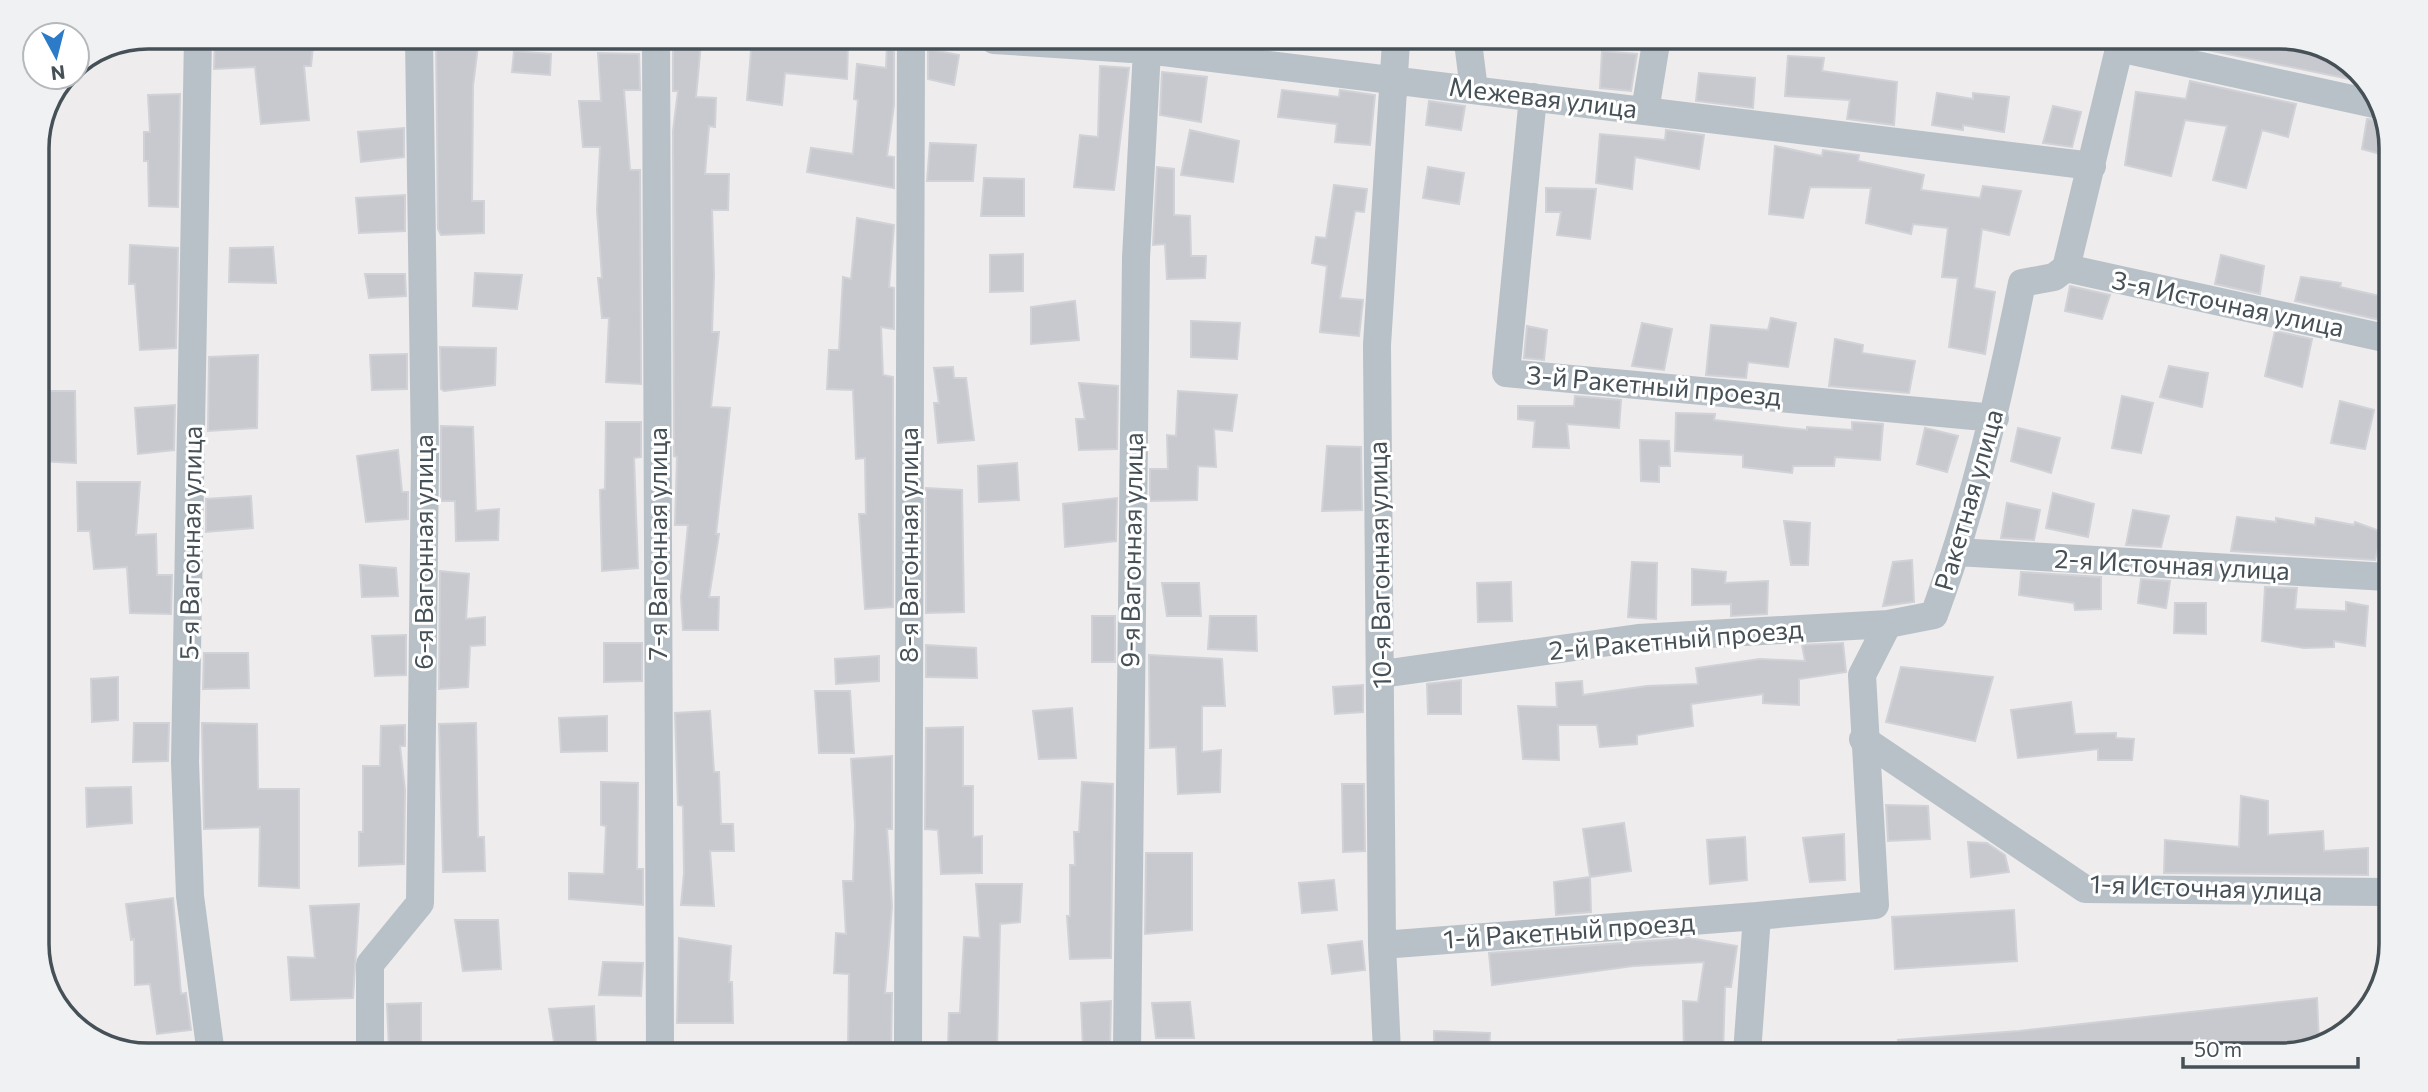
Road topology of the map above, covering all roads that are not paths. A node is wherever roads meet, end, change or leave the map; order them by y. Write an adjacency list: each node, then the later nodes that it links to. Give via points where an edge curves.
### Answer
1 (198, 49): 29 (street, 5-я Вагонная улица, via 185,762 190,896)
2 (419, 49): 30 (street, 6-я Вагонная улица, via 425,454 420,904 370,964)
3 (656, 49): 31 (street, 7-я Вагонная улица)
4 (911, 49): 32 (street, 8-я Вагонная улица)
5 (1145, 49): 33 (street, 9-я Вагонная улица, via 1136,258)
6 (1174, 49): 12 (street, Межевая улица)
7 (1395, 49): 12 (street, 10-я Вагонная улица)
8 (1469, 49): 13 (street)
9 (1655, 49): 16 (street)
10 (2118, 49): 17 (street)
11 (2132, 49): 15 (street)
12 (1392, 79): 13 (street, Межевая улица); 24 (street, 10-я Вагонная улица, via 1377,345)
13 (1474, 90): 14 (street, Межевая улица)
14 (1533, 97): 16 (street, Межевая улица); 20 (street, 3-й Ракетный проезд, via 1506,373)
15 (2368, 103)
16 (1645, 111): 17 (street, Межевая улица)
17 (2092, 166): 18 (street)
18 (2066, 268): 19 (street, 3-я Источная улица); 20 (street, Ракетная улица, via 2054,276 2022,283)
19 (2379, 337)
20 (1994, 418): 21 (street, Ракетная улица)
21 (1957, 552): 22 (street, 2-я Источная улица); 23 (street, Ракетная улица, via 1934,615)
22 (2379, 577)
23 (1888, 624): 24 (street, 2-й Ракетный проезд, via 1638,638); 25 (street, via 1862,675)
24 (1382, 674): 28 (street, 10-я Вагонная улица)
25 (1863, 739): 26 (street, 1-я Источная улица, via 2085,889); 27 (street, via 1875,905)
26 (2379, 892)
27 (1757, 916): 28 (street, 1-й Ракетный проезд); 35 (street)
28 (1382, 946): 34 (street, 10-я Вагонная улица)
29 (209, 1043)
30 (370, 1043)
31 (660, 1043)
32 (908, 1043)
33 (1127, 1043)
34 (1387, 1043)
35 (1748, 1043)

